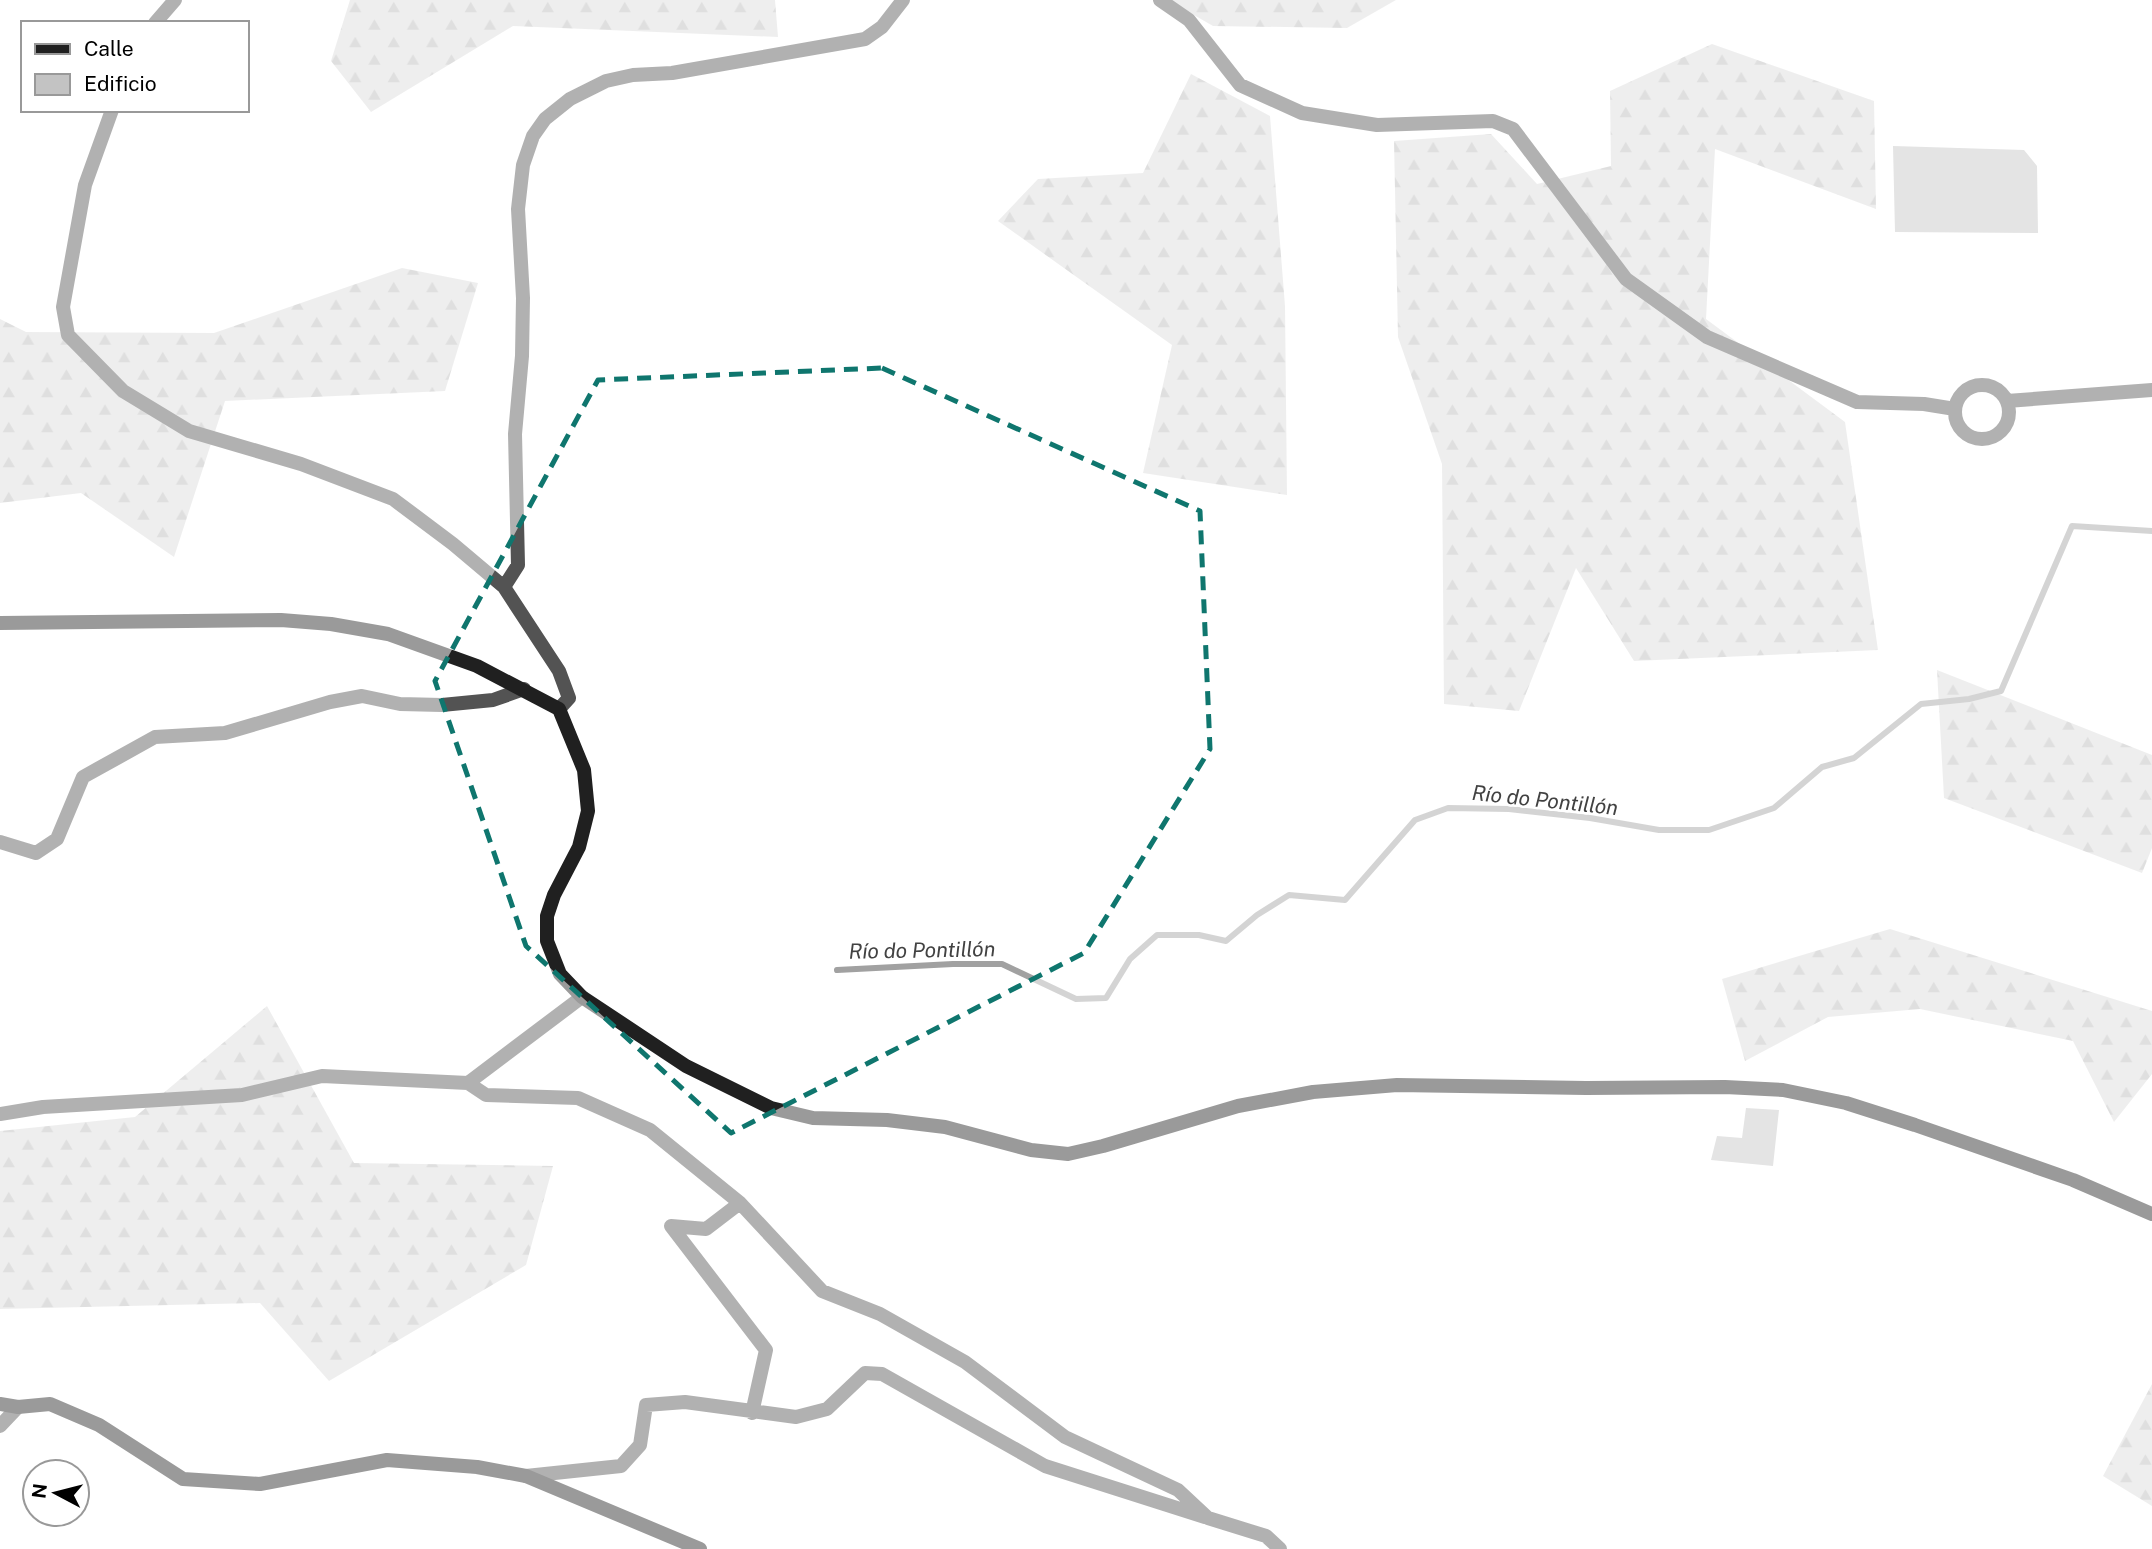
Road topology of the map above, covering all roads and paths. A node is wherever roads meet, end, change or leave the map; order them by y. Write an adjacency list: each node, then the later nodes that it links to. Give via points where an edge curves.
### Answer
1 (174, 0): 4 (street)
2 (903, 0): 9 (street, via 882,27 865,39 606,81 570,99 545,119 533,136 523,165 518,209 523,298 515,434 518,565)
3 (1160, 0): 8 (street, via 1188,20 1240,86 1302,113 1377,125 1493,121 1513,129 1626,279 1707,337 1857,402)
4 (157, 21)
5 (112, 112): 9 (street, via 85,185 63,307 68,335 122,391 189,431 301,464 393,499)
6 (2152, 390): 7 (street)
7 (2007, 401): 8 (street, via 1995,388 1978,385 1963,393); 8 (street, via 2009,419 1991,438 1965,433)
8 (1955, 409)
9 (504, 587): 12 (street, via 559,671 569,698)
10 (0, 623): 11 (street, via 281,620 331,624 388,634 477,666)
11 (524, 689): 12 (street); 13 (street, via 493,700 442,705 400,704 362,696 225,733 155,737 83,777 57,839 36,853)
12 (559, 709): 14 (street, via 584,770 588,811 579,848 547,916 547,942 560,974)
13 (0, 842)
14 (582, 997): 15 (street); 18 (street, via 686,1066 771,1108 813,1118 887,1120 945,1128 1031,1150 1068,1154 1238,1106 1313,1092 1397,1085 1772,1089 1846,1104 1915,1125 2073,1180)
15 (468, 1083): 16 (street, via 322,1076 242,1095 43,1107); 17 (street, via 486,1095 579,1098 650,1130)
16 (0, 1114)
17 (740, 1203): 21 (street, via 706,1229 671,1226 766,1350); 24 (street, via 822,1291 880,1314 965,1362 1065,1437 1178,1490)
18 (2152, 1214)
19 (0, 1404): 20 (street)
20 (18, 1407): 22 (street); 23 (street, via 50,1404 99,1425 183,1479 260,1484 387,1460)
21 (752, 1413): 23 (street, via 685,1402 646,1405 640,1445 621,1465); 24 (street, via 796,1417 827,1409 865,1373 882,1374 1045,1466)
22 (0, 1426)
23 (526, 1476): 25 (street)
24 (1208, 1518): 26 (street, via 1266,1536)
25 (700, 1549)
26 (1280, 1549)

